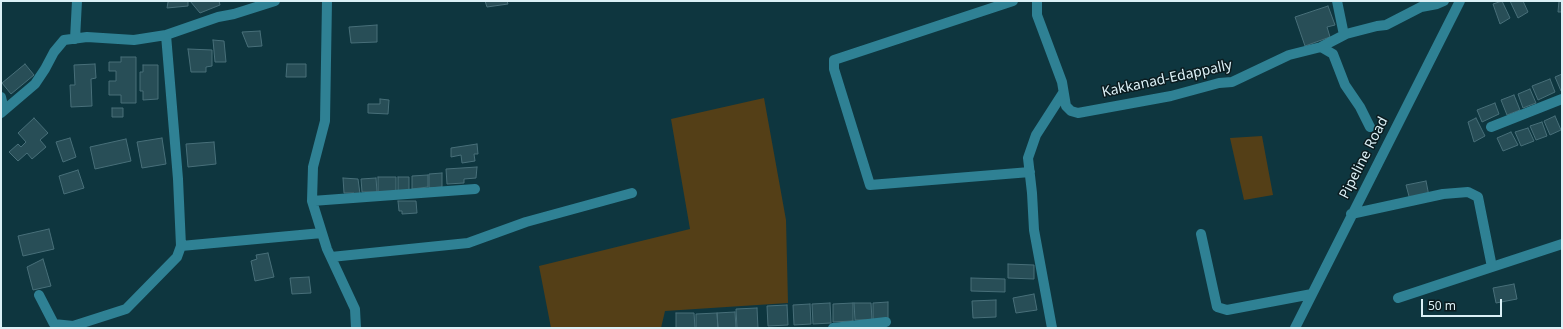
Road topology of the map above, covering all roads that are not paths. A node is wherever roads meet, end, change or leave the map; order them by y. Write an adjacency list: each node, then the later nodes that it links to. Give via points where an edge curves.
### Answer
1 (77, 1): 11 (street)
2 (275, 1): 9 (street, via 234,14 218,16)
3 (327, 1): 22 (street, via 325,121 313,167)
4 (1013, 1): 19 (street, via 834,60 834,69 870,185)
5 (1036, 1): 13 (street, Kakkanad-Edappally, via 1037,15 1062,82)
6 (1338, 1): 10 (street)
7 (1444, 1): 10 (street, Kakkanad-Edappally, via 1421,7 1386,25)
8 (1460, 1): 23 (street, Pipeline Road)
9 (166, 35): 11 (street, via 134,40 87,37); 27 (street, via 178,179)
10 (1344, 35): 12 (street, Kakkanad-Edappally)
11 (75, 39): 16 (street, via 64,40 35,84)
12 (1320, 47): 13 (street, Kakkanad-Edappally, via 1289,55 1232,82 1219,82 1171,96 1078,113 1066,106); 17 (street, via 1334,54 1345,85)
13 (1063, 93): 19 (street, via 1036,135 1028,158)
14 (1, 97): 16 (street)
15 (1562, 99): 18 (street)
16 (3, 112)
17 (1370, 127)
18 (1491, 127)
19 (1030, 172): 36 (street, via 1034,230)
20 (475, 189): 22 (street)
21 (632, 193): 28 (street, via 526,222 468,243)
22 (312, 202): 24 (street)
23 (1351, 214): 29 (street, via 1443,194 1468,192 1478,198); 30 (street, Pipeline Road)
24 (322, 233): 27 (street); 28 (street)
25 (1201, 234): 30 (street, via 1217,307 1227,310)
26 (1562, 244): 29 (street)
27 (180, 246): 31 (street, via 177,257 126,309 73,326 54,324)
28 (331, 257): 34 (street, via 355,309)
29 (1492, 267): 32 (street)
30 (1312, 294): 37 (street, Pipeline Road)
31 (39, 295)
32 (1398, 298)
33 (886, 322): 35 (street)
34 (356, 328)
35 (832, 328)
36 (1052, 328)
37 (1295, 328)

